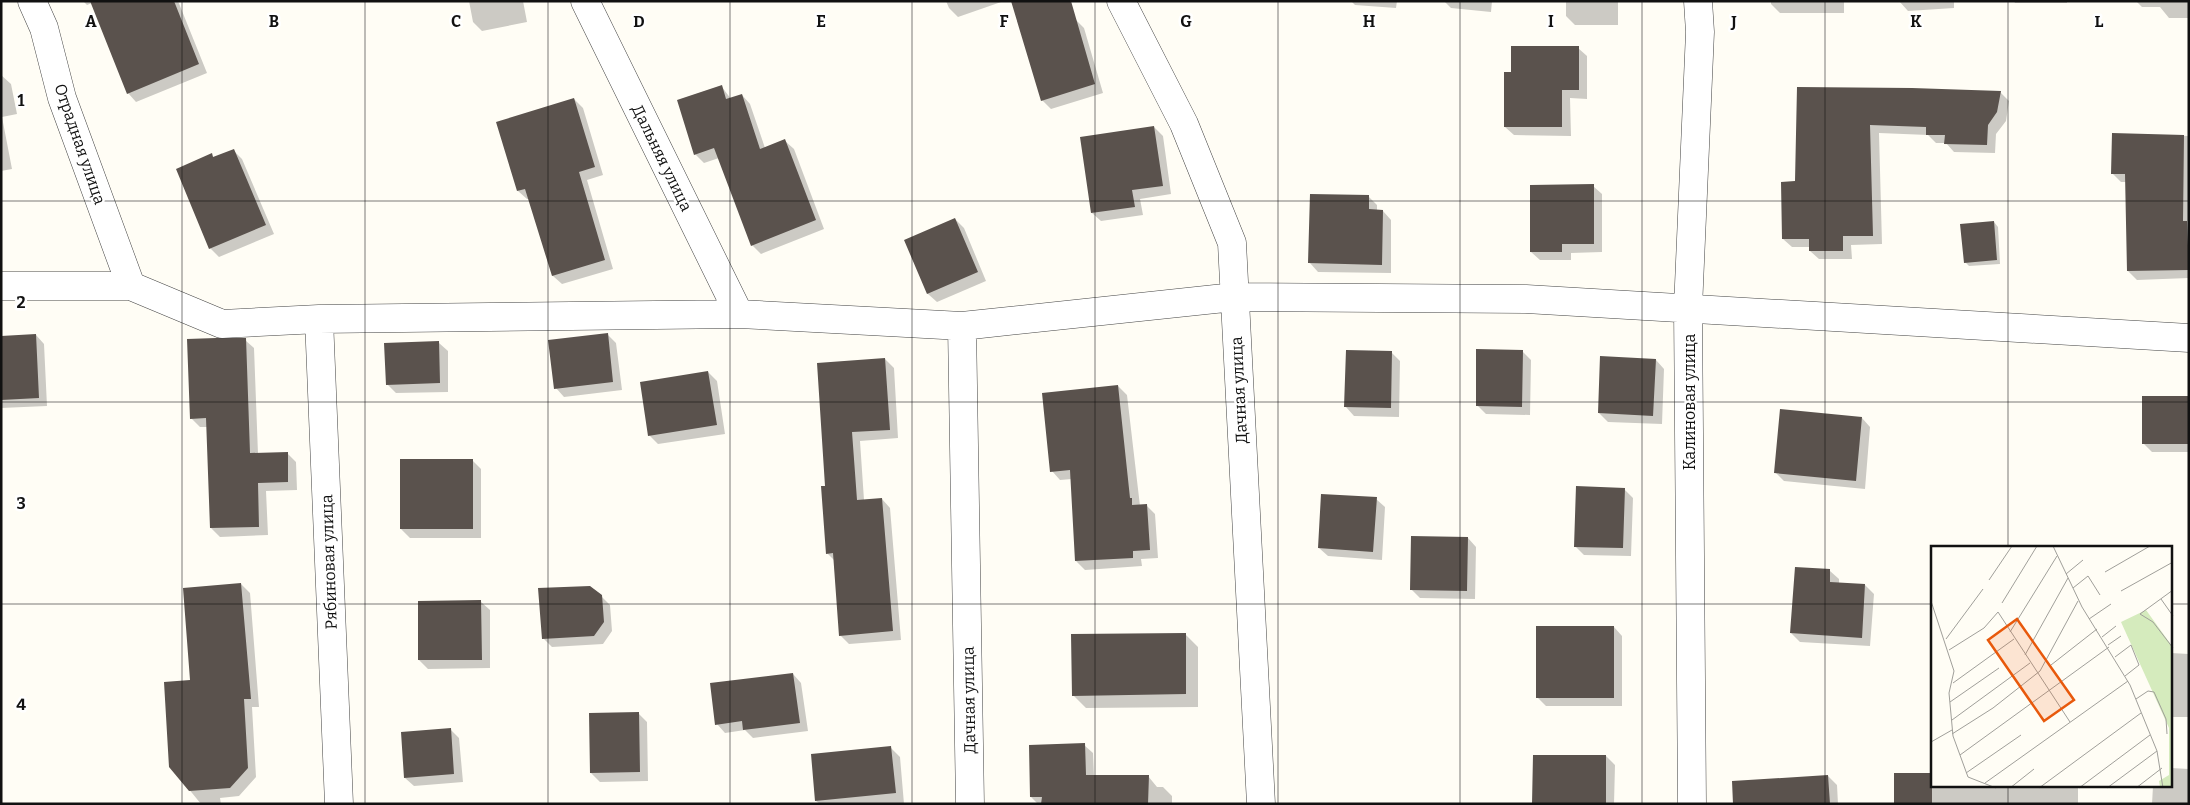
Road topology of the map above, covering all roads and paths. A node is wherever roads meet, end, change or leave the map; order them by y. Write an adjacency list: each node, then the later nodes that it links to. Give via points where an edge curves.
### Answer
1 (32, 1): 6 (street, Отрадная улица, via 44,28 62,98)
2 (585, 1): 9 (street, Дальняя улица)
3 (1121, 1): 7 (street, Дачная улица, via 1184,124 1232,243)
4 (1698, 1): 8 (street, Калиновая улица, via 1700,32)
5 (1, 286): 6 (street)
6 (132, 286): 10 (street, via 222,324)
7 (1234, 297): 8 (street, via 1526,299); 11 (street); 15 (street, Дачная улица)
8 (1688, 308): 12 (street); 16 (street, Калиновая улица)
9 (739, 314): 10 (street); 11 (street)
10 (319, 319): 13 (street, Рябиновая улица)
11 (962, 326): 14 (street, Дачная улица)
12 (2189, 338)
13 (339, 804)
14 (970, 804)
15 (1261, 804)
16 (1692, 804)

